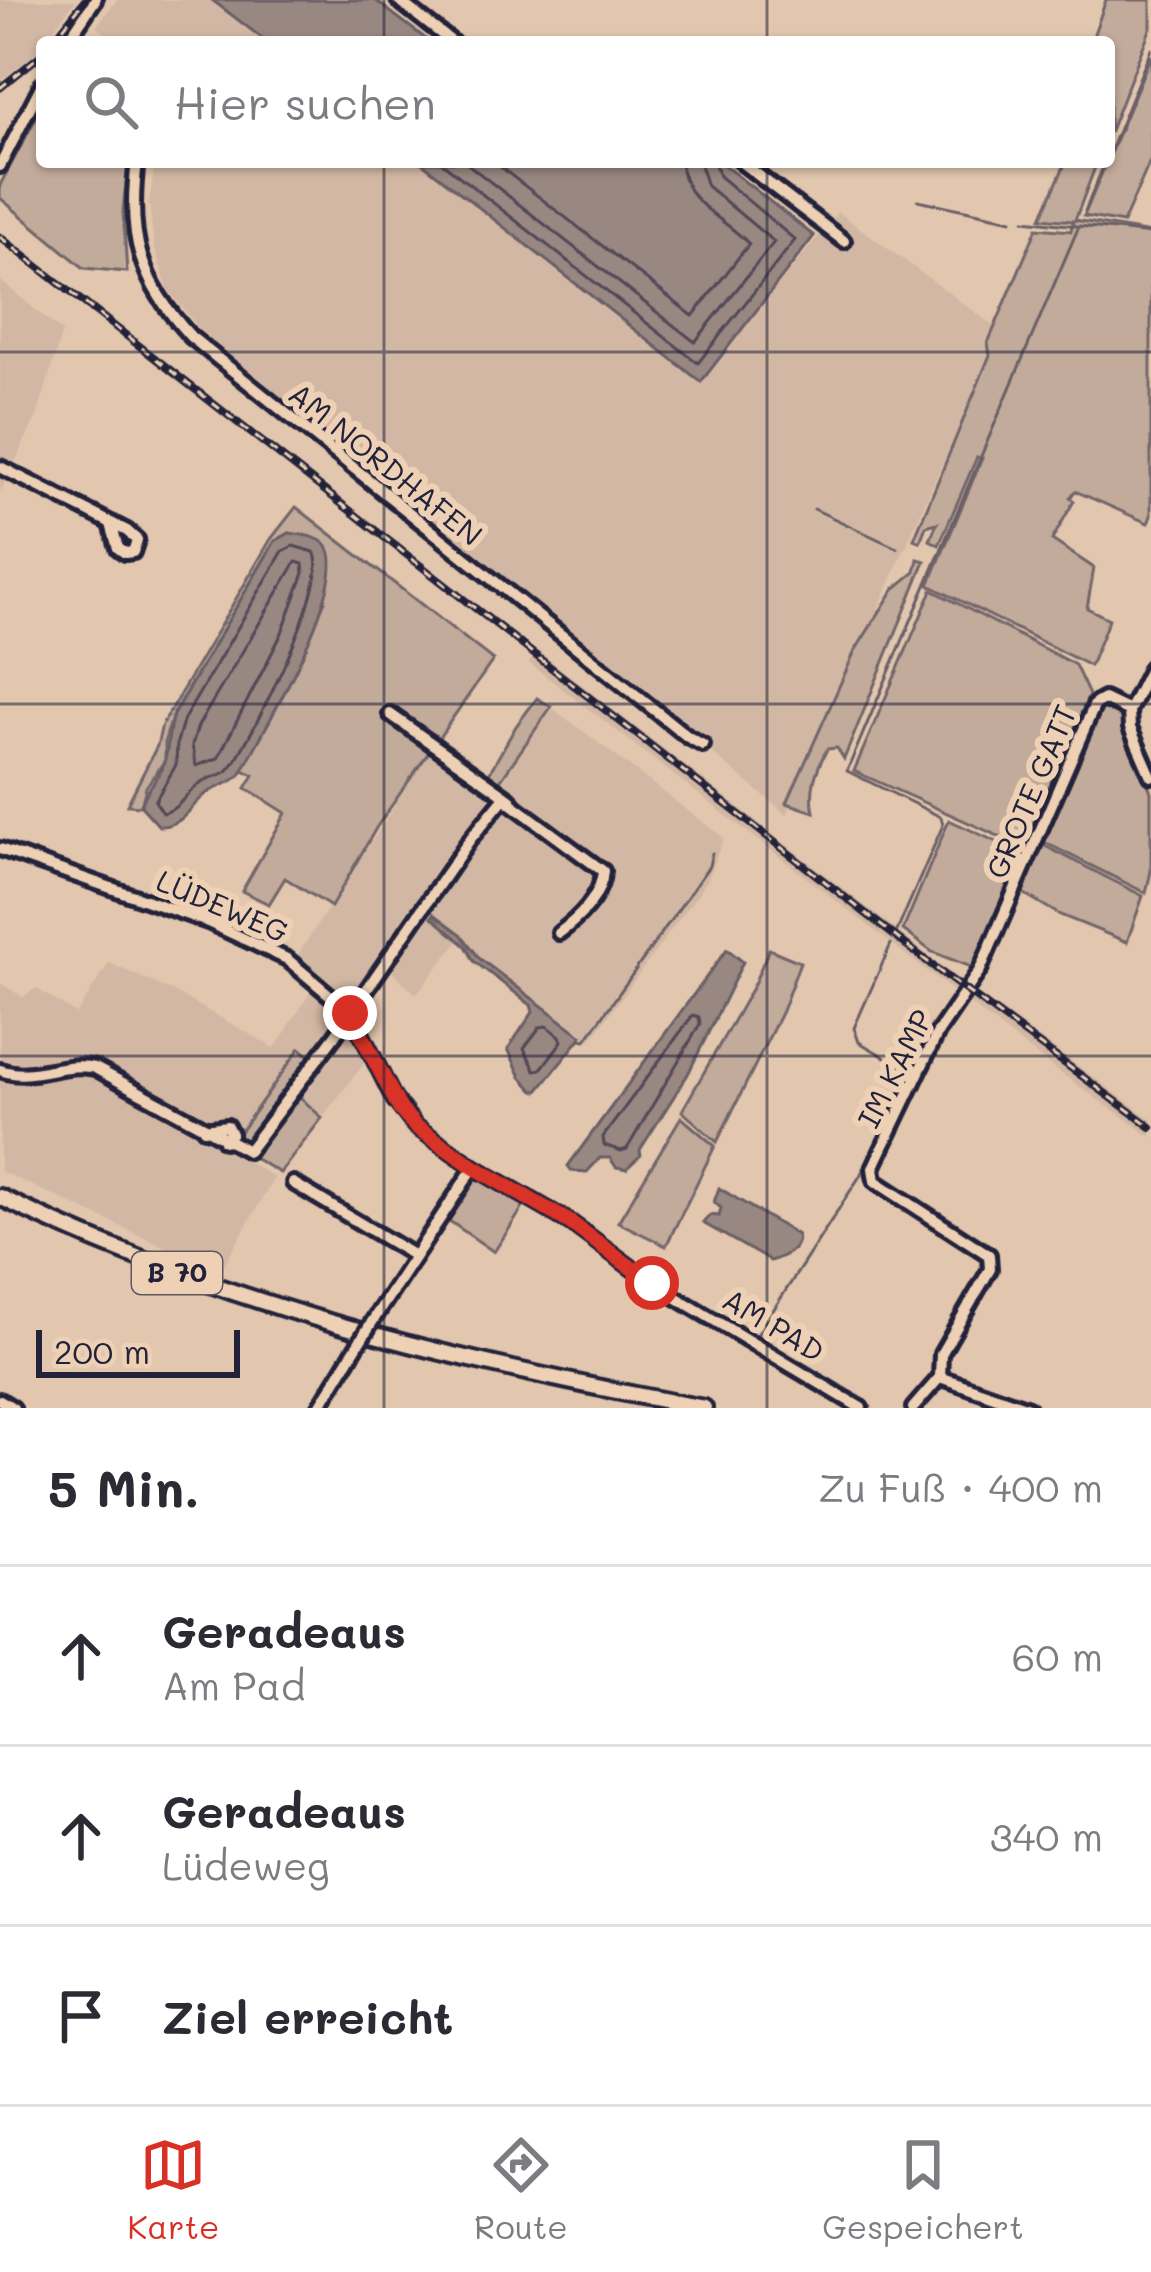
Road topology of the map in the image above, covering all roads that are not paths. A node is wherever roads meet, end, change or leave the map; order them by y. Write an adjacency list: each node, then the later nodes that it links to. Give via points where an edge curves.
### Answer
1 (95, 0): 3 (street)
2 (398, 0): 4 (street)
3 (70, 36)
4 (444, 36)
5 (36, 96): 6 (street)
6 (0, 166)
7 (136, 168): 15 (street, AM NORDHAFEN, via 133,210 144,271 191,337)
8 (749, 168): 9 (street)
9 (844, 242)
10 (0, 466): 11 (street)
11 (111, 524)
12 (1151, 668): 13 (street)
13 (1129, 711): 16 (street, GROTE GATT); 20 (street, GROTE GATT, via 1104,699 1095,704)
14 (390, 714): 17 (street)
15 (703, 745)
16 (1151, 776)
17 (510, 799): 19 (street, via 604,871 602,885); 21 (street, via 499,800)
18 (0, 849): 21 (street, LÜDEWEG, via 262,945)
19 (559, 933)
20 (964, 995): 28 (street, IM KAMP, via 938,1032 872,1174 989,1255 989,1269 941,1354)
21 (350, 1013): 22 (street, via 254,1147 242,1151 95,1068 28,1076); 23 (street, LÜDEWEG, via 408,1119)
22 (0, 1070)
23 (474, 1167): 26 (street, LÜDEWEG); 27 (street)
24 (292, 1183): 27 (street)
25 (0, 1197): 32 (main road, B 70, via 160,1267 301,1316)
26 (599, 1248): 33 (street, AM PAD)
27 (413, 1256): 31 (street, bridge)
28 (940, 1377): 34 (street); 35 (street)
29 (0, 1400): 30 (street)
30 (13, 1408)
31 (319, 1408)
32 (704, 1408)
33 (861, 1408)
34 (913, 1408)
35 (1028, 1408)

